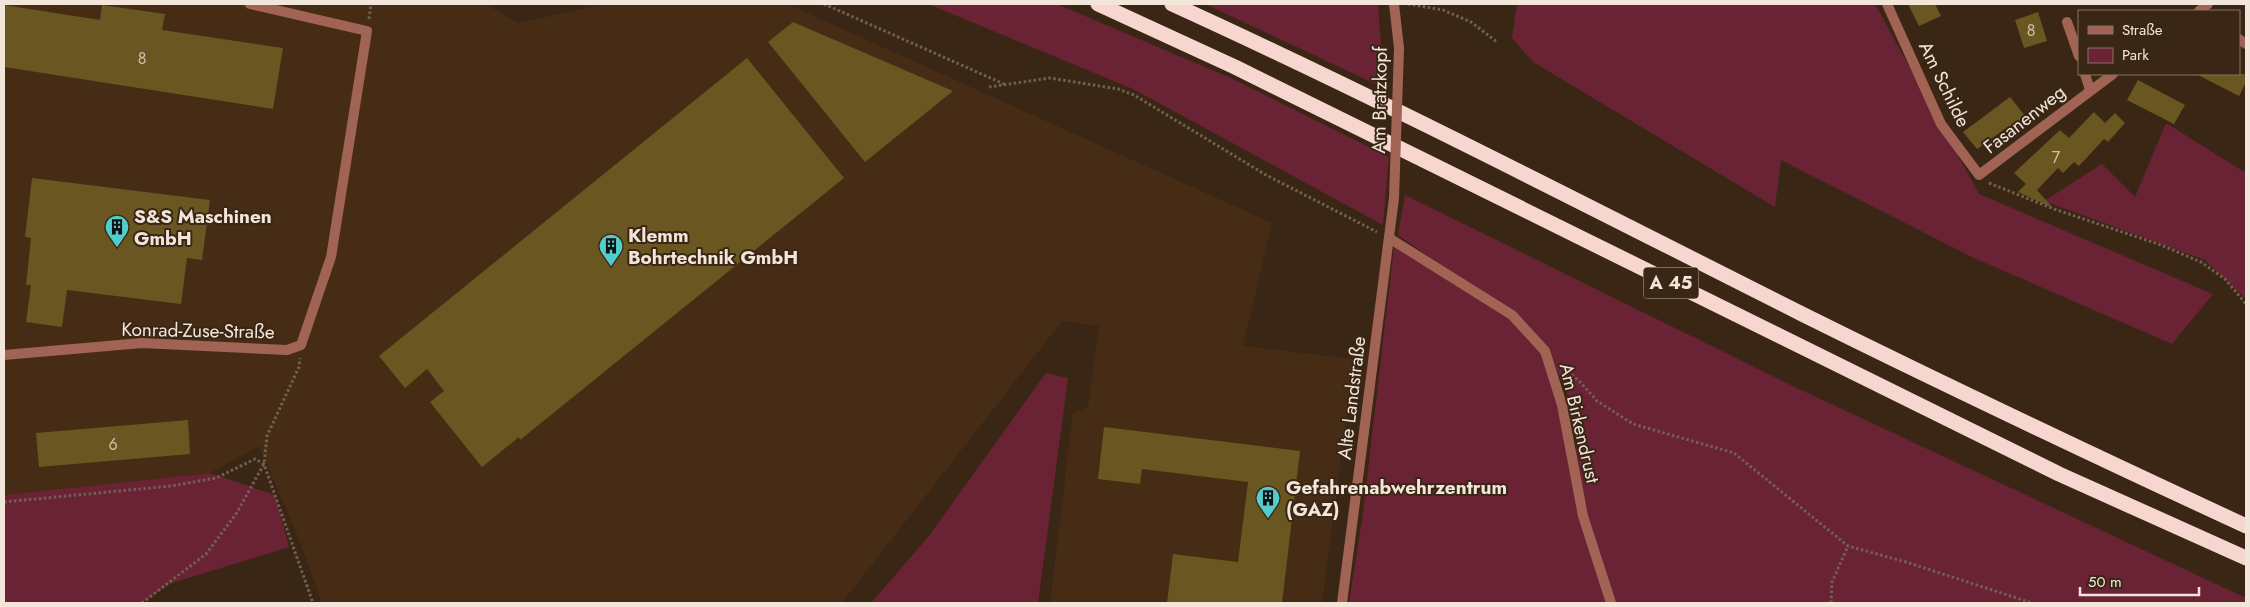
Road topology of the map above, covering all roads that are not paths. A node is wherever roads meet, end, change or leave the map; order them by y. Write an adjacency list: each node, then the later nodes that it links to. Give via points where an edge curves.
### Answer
1 (250, 4): 14 (street, Konrad-Zuse-Straße, via 367,32 331,257 301,345 287,350 142,343)
2 (1098, 4): 16 (highway, A 45, via 1235,67 2059,474)
3 (1172, 4): 15 (highway, A 45, via 1494,159 2069,444)
4 (1394, 4): 12 (street, Am Bratzkopf, bridge, via 1399,48)
5 (1886, 4): 11 (street, Am Schilde, via 1942,124)
6 (2067, 22): 7 (street)
7 (2078, 53)
8 (2084, 75): 10 (street, Fasanenweg)
9 (2112, 75): 10 (street, Fasanenweg)
10 (2090, 90): 11 (street, Fasanenweg)
11 (1979, 175)
12 (1394, 198): 13 (street, Alte Landstraße)
13 (1389, 238): 17 (street, Alte Landstraße); 18 (street, Am Birkendrust, via 1512,315 1545,351 1562,405 1583,516)
14 (4, 355)
15 (2246, 526)
16 (2246, 558)
17 (1342, 603)
18 (1611, 603)

